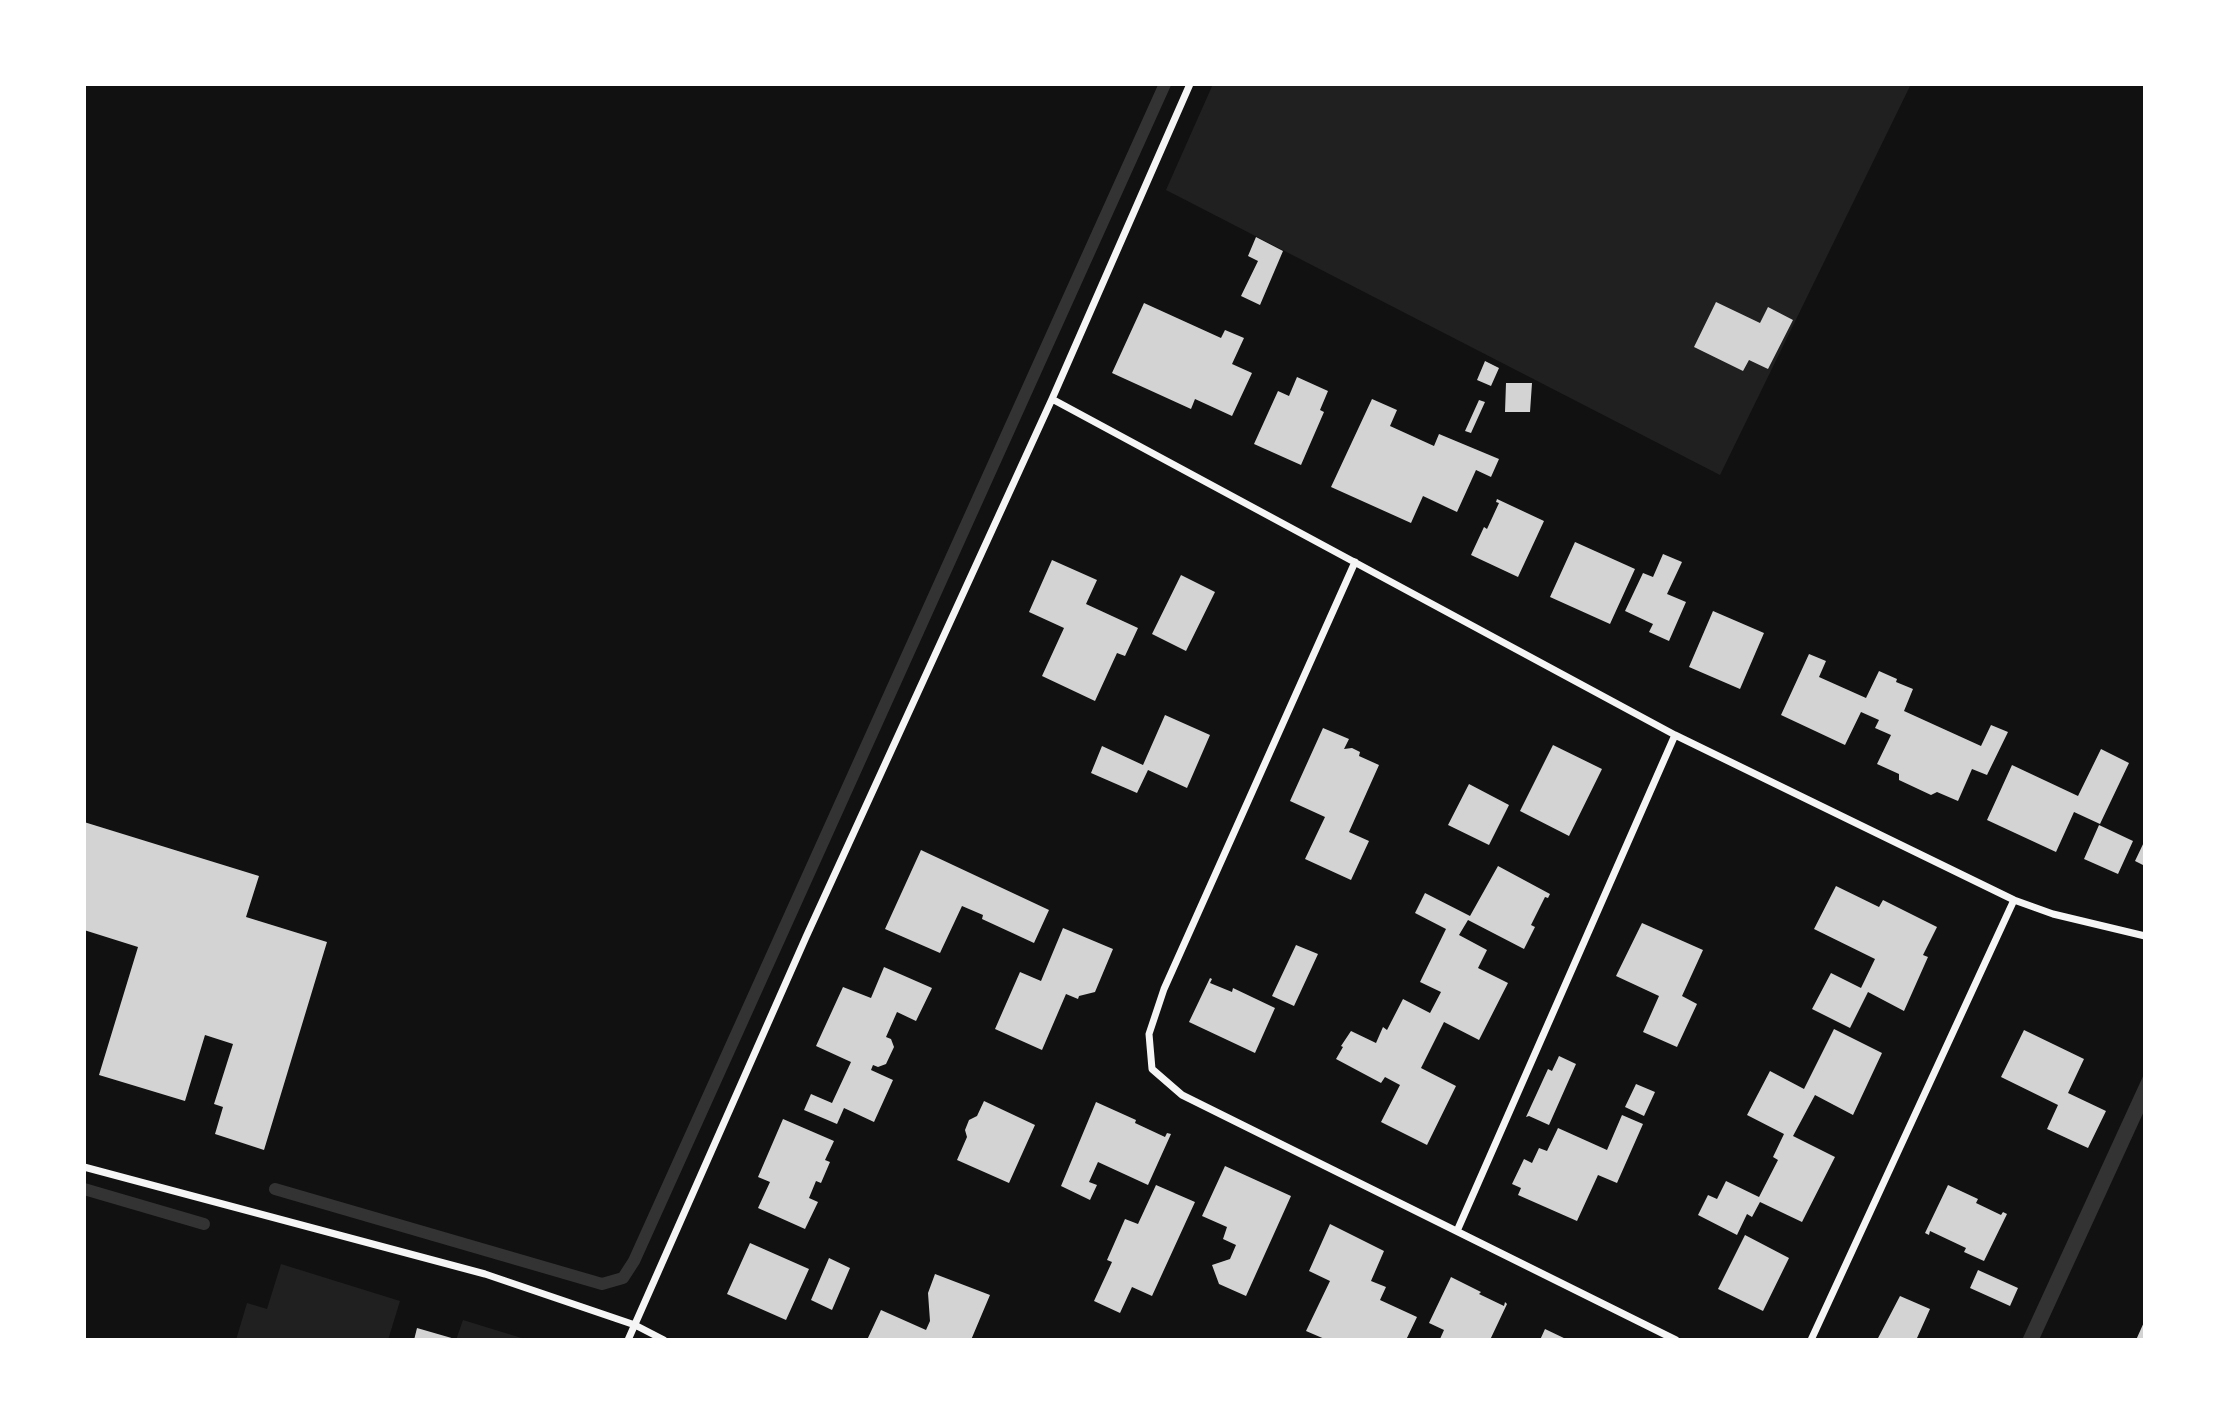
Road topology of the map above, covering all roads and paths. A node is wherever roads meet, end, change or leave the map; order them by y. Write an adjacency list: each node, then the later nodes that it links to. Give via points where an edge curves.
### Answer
1 (1190, 84): 2 (street)
2 (1052, 399): 3 (street); 9 (street)
3 (1354, 562): 4 (street); 8 (street, via 1164,989 1149,1034 1152,1069 1182,1095)
4 (1675, 735): 5 (street); 8 (street)
5 (2014, 900): 6 (street); 13 (street)
6 (2145, 936)
7 (84, 1167): 9 (street, via 485,1274)
8 (1457, 1231): 12 (street)
9 (635, 1325): 10 (street); 11 (street)
10 (628, 1340)
11 (664, 1340)
12 (1676, 1340)
13 (1811, 1340)

